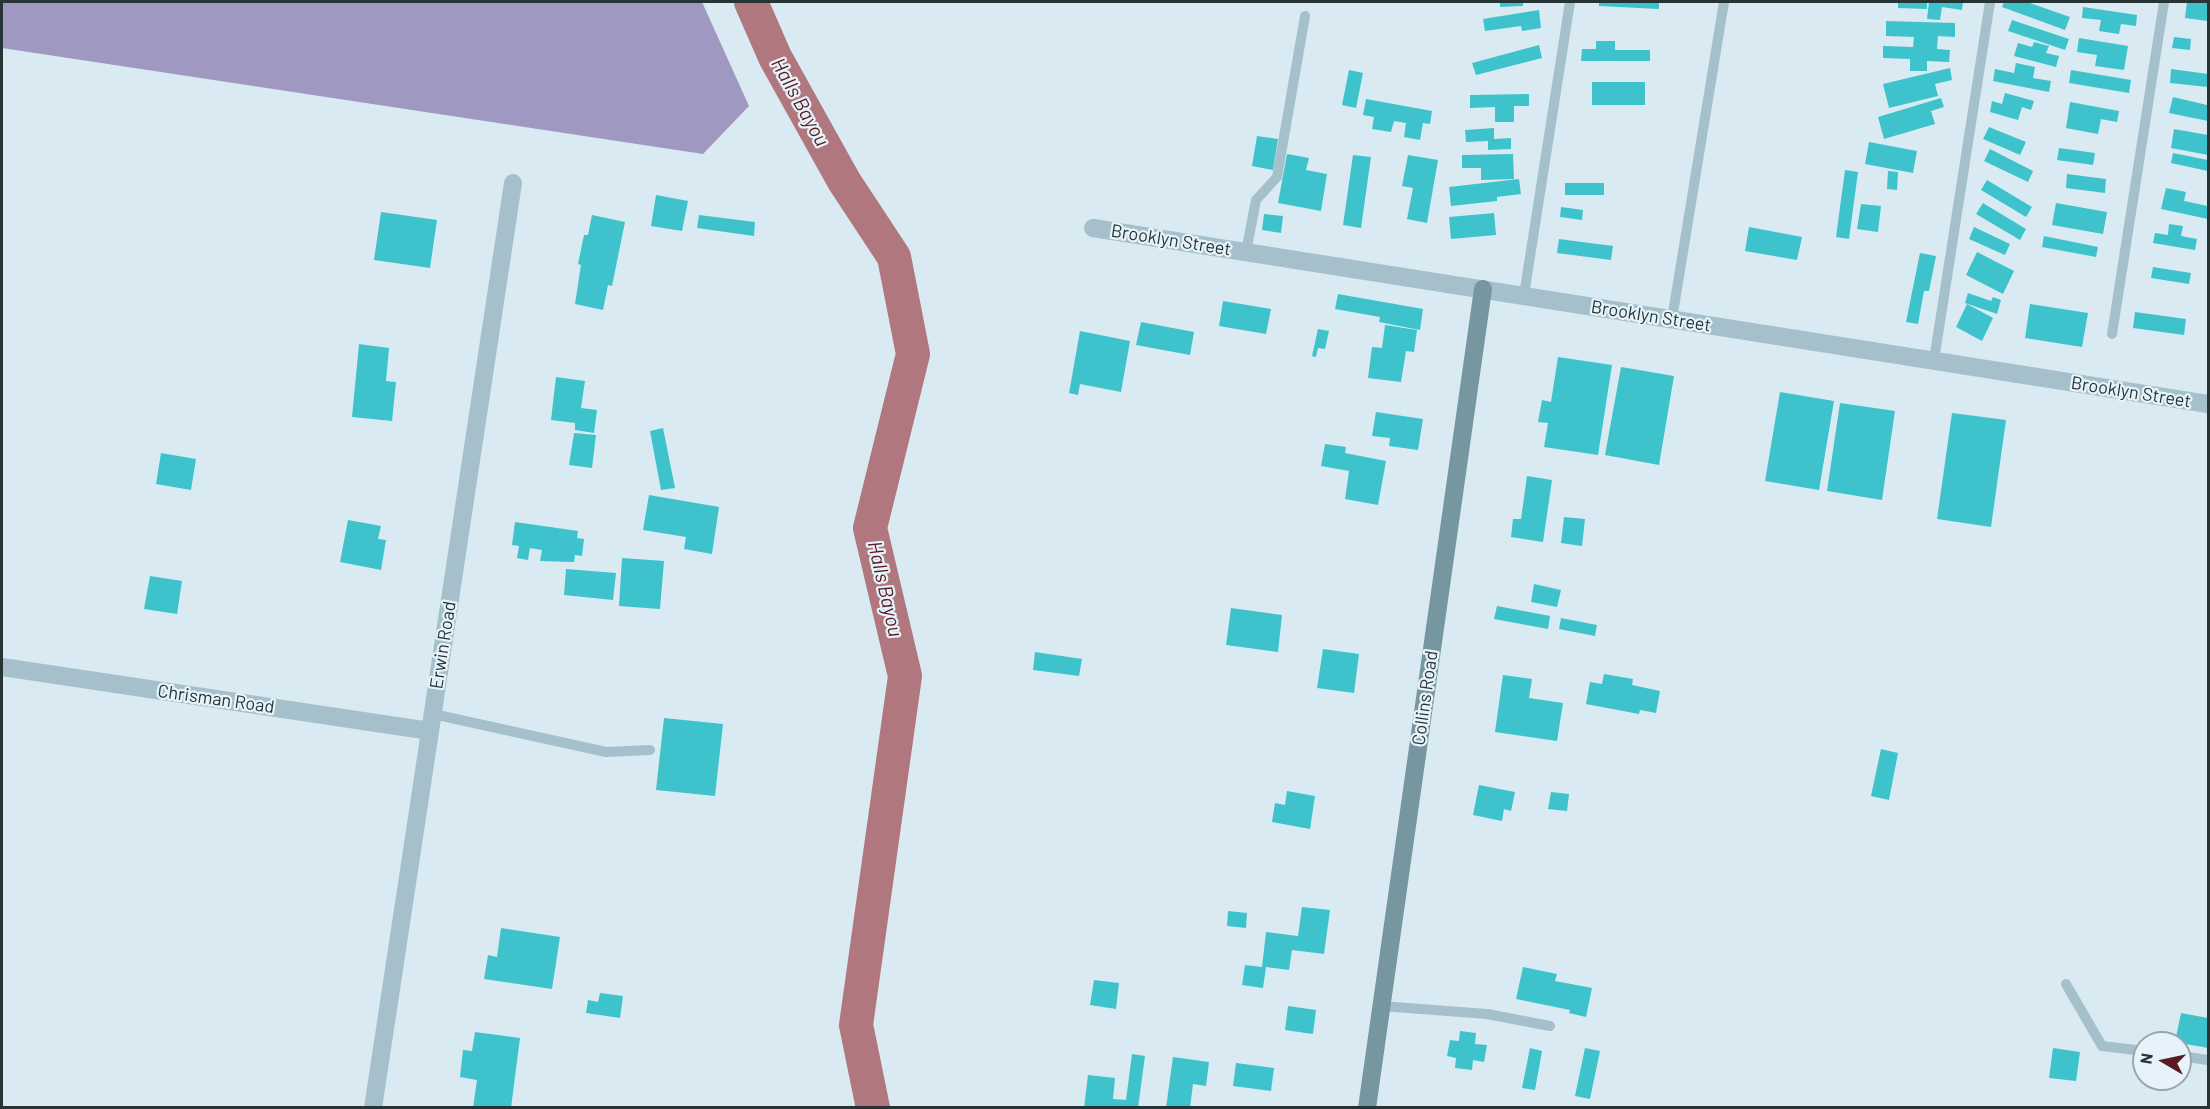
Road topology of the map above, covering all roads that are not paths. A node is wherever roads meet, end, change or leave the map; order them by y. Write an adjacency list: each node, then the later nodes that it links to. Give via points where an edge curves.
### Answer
1 (1570, 2): 10 (lane)
2 (1724, 2): 11 (lane)
3 (1990, 2): 13 (lane)
4 (2164, 2): 12 (lane)
5 (1305, 16): 8 (lane, via 1277,177 1256,200)
6 (513, 183): 16 (street, Erwin Road)
7 (1093, 228): 8 (street, Brooklyn Street)
8 (1246, 252): 9 (street, Brooklyn Street)
9 (1483, 289): 10 (street, Brooklyn Street); 19 (street, Collins Road)
10 (1524, 296): 11 (street, Brooklyn Street)
11 (1672, 319): 13 (street, Brooklyn Street)
12 (2112, 334)
13 (1934, 360): 14 (street, Brooklyn Street)
14 (2208, 404)
15 (2, 667): 16 (street, Chrisman Road)
16 (432, 722): 17 (lane, via 606,752); 24 (street, Erwin Road)
17 (650, 750)
18 (2066, 984): 21 (lane, via 2102,1046)
19 (1381, 1006): 20 (lane, via 1487,1014); 25 (street, Collins Road)
20 (1550, 1026)
21 (2132, 1050)
22 (2192, 1058): 23 (lane)
23 (2208, 1060)
24 (373, 1107)
25 (1367, 1107)

